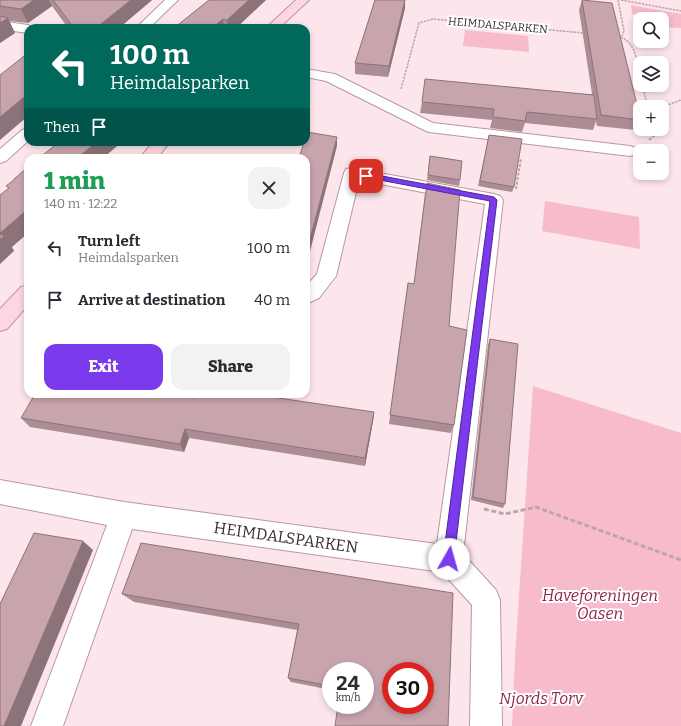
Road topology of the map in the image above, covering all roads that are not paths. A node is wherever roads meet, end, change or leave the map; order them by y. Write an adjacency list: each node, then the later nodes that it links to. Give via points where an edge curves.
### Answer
1 (172, 0): 3 (street)
2 (303, 0): 4 (street)
3 (146, 24)
4 (276, 24)
5 (0, 25): 6 (street)
6 (24, 28)
7 (310, 74): 10 (street, via 330,77 429,127)
8 (24, 137): 12 (street)
9 (158, 146): 11 (street)
10 (630, 151)
11 (152, 154)
12 (0, 158)
13 (310, 294): 18 (street, via 326,276 352,173 494,200)
14 (24, 296): 15 (street)
15 (0, 323)
16 (0, 492): 17 (street, HEIMDALSPARKEN)
17 (124, 515): 18 (street, HEIMDALSPARKEN); 19 (street)
18 (449, 559): 20 (street, via 486,600)
19 (47, 726)
20 (486, 726)

